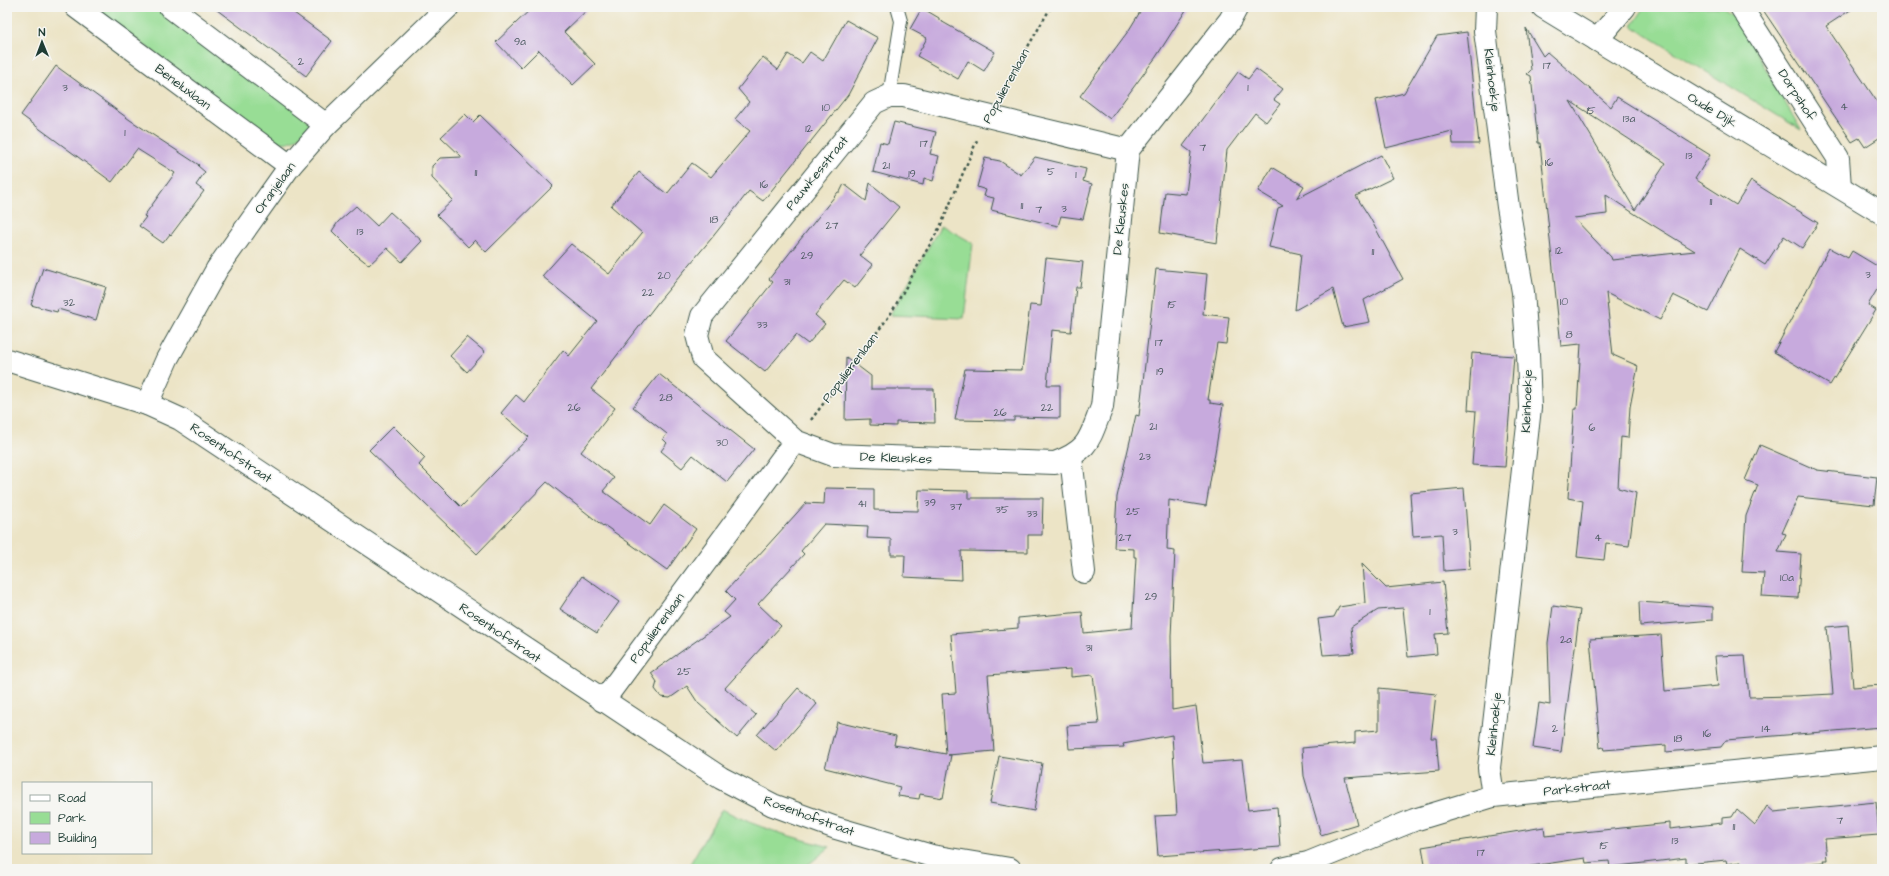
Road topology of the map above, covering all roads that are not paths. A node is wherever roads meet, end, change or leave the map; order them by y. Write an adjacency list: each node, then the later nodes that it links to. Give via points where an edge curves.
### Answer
1 (76, 7): 14 (street, Beneluxlaan)
2 (170, 7): 12 (street)
3 (448, 7): 12 (street, Oranjelaan)
4 (897, 7): 11 (lane, via 901,21)
5 (1237, 7): 13 (street, via 1230,20)
6 (1486, 7): 24 (street, Kleinhoekje, via 1485,31 1506,192 1523,292 1530,408 1489,768)
7 (1543, 7): 10 (street, Oude Dijk)
8 (1625, 7): 10 (street)
9 (1741, 7): 15 (street, Dorpshof, via 1838,158)
10 (1597, 40): 15 (street, Oude Dijk)
11 (889, 96): 13 (street, via 904,96); 19 (street, Pauwkesstraat, via 874,103 702,316 697,335 703,358)
12 (326, 125): 14 (street, Oranjelaan)
13 (1128, 150): 20 (street, De Kleuskes, via 1102,407 1086,445)
14 (290, 166): 18 (street, Oranjelaan, via 217,269 167,359)
15 (1840, 187): 16 (street, Oude Dijk)
16 (1882, 213)
17 (7, 360): 18 (street, Rosenhofstraat)
18 (147, 404): 22 (street, Rosenhofstraat, via 180,419)
19 (795, 441): 20 (street, De Kleuskes, via 833,455 1055,463); 22 (street, Populierenlaan)
20 (1071, 457): 21 (street)
21 (1084, 572)
22 (603, 702): 25 (street, Rosenhofstraat, via 721,778 773,805 836,828 932,856)
23 (1882, 757): 24 (street, Parkstraat)
24 (1493, 796): 26 (street, Parkstraat, via 1414,820 1308,863)
25 (1010, 869)
26 (1282, 869)

